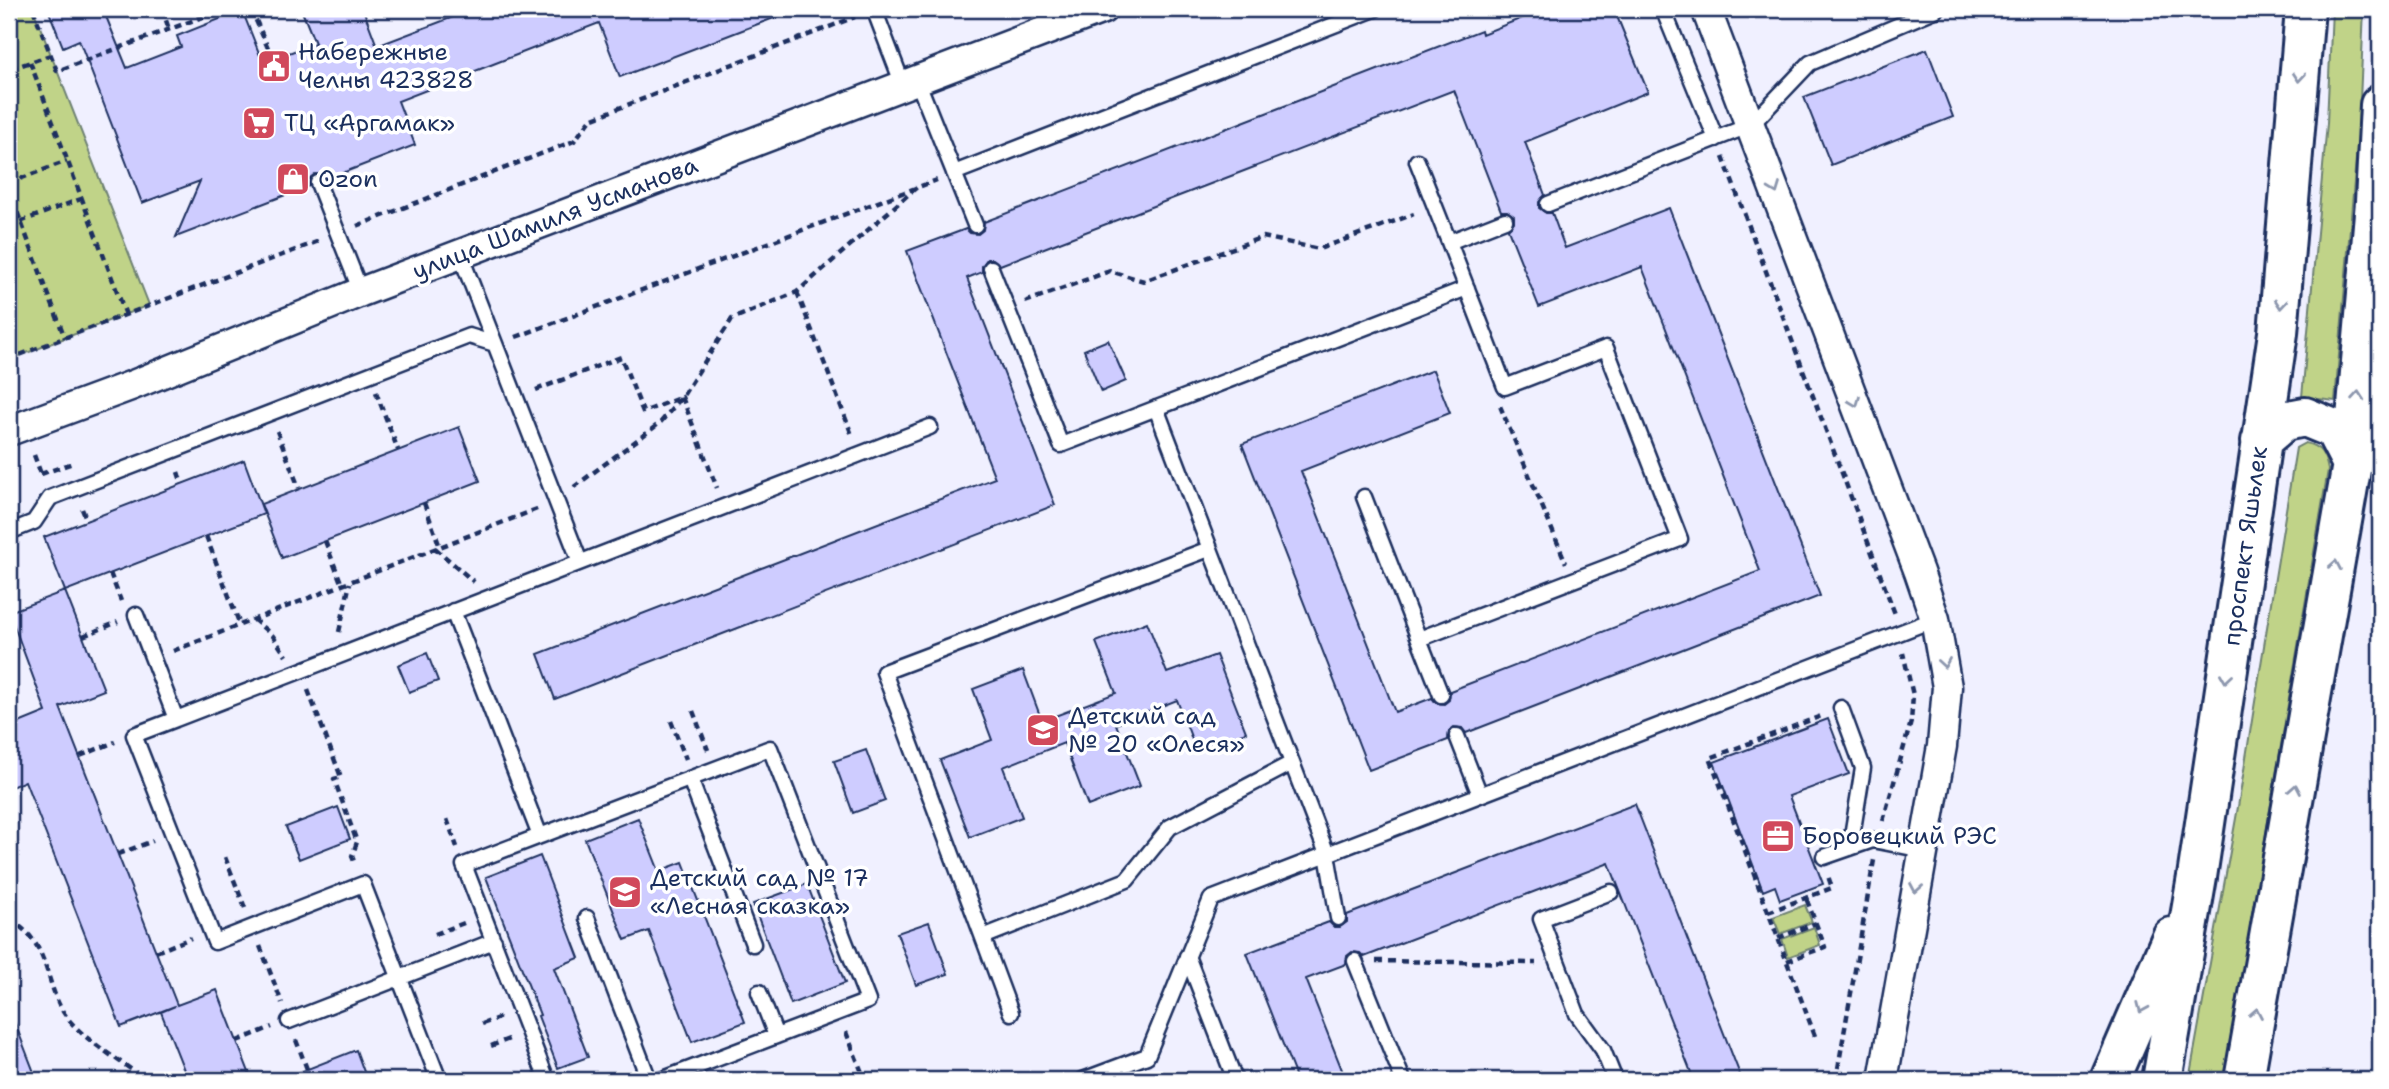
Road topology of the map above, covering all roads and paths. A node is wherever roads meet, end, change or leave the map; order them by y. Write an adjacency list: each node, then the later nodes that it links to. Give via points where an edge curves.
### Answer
1 (33, 9): 14 (path)
2 (162, 9): 12 (path)
3 (224, 9): 12 (path)
4 (251, 9): 13 (path)
5 (874, 9): 17 (lane); 35 (path, via 591,119 574,141)
6 (1103, 9): 17 (street, улица Шамиля Усманова)
7 (1375, 9): 24 (lane)
8 (1663, 9): 21 (lane)
9 (1706, 9): 20 (street)
10 (1937, 9): 20 (lane, via 1810,63)
11 (2305, 9): 56 (main road, проспект Яшьлек, one-way to 56, via 2278,332)
12 (170, 29): 14 (path, via 57,71)
13 (268, 48)
14 (50, 55): 15 (path)
15 (30, 62): 16 (path); 22 (path)
16 (10, 68): 18 (path)
17 (910, 83): 24 (lane); 37 (street, улица Шамиля Усманова)
18 (9, 104)
19 (2380, 106): 60 (main road, one-way to 19)
20 (1751, 125): 21 (lane); 79 (street, one-way to 79)
21 (1716, 139): 29 (lane); 77 (path)
22 (67, 161): 25 (path); 28 (path)
23 (1417, 161): 30 (lane)
24 (954, 173): 33 (lane); 45 (path)
25 (9, 183)
26 (318, 183): 35 (lane)
27 (9, 190): 32 (path)
28 (81, 199): 32 (path); 43 (path)
29 (1548, 204)
30 (1435, 206): 36 (lane); 42 (path, via 1319,249 1263,237 1144,281 1110,271)
31 (1505, 220): 36 (lane)
32 (21, 222): 34 (path); 44 (path)
33 (975, 225)
34 (9, 226)
35 (338, 233): 40 (lane); 43 (path)
36 (1449, 242): 39 (lane)
37 (460, 254): 40 (street, улица Шамиля Усманова); 45 (lane)
38 (992, 268): 42 (lane)
39 (1467, 288): 49 (lane); 52 (lane)
40 (361, 292): 55 (street, улица Шамиля Усманова, via 133,386)
41 (797, 292): 58 (path)
42 (1007, 308): 52 (lane, via 1060,445)
43 (126, 315): 44 (path)
44 (65, 338): 46 (path)
45 (495, 344): 47 (lane, via 469,336); 51 (lane)
46 (9, 359)
47 (369, 375): 53 (lane); 57 (path)
48 (9, 383): 50 (path)
49 (1505, 387): 72 (path, via 1500,405); 72 (lane, via 1606,348 1680,538)
50 (12, 394)
51 (516, 398): 65 (path, via 621,357 643,412 681,397); 70 (lane)
52 (1156, 408): 69 (lane)
53 (270, 413): 62 (path); 66 (lane, via 50,498 34,522)
54 (930, 427): 58 (lane)
55 (9, 431)
56 (2260, 441): 60 (main road, via 2284,421 2305,417 2334,429); 108 (main road, проспект Яшьлек, one-way to 108)
57 (398, 450)
58 (860, 454): 65 (lane)
59 (34, 455): 61 (path)
60 (2352, 464): 151 (main road, one-way to 60)
61 (41, 474)
62 (299, 488)
63 (1364, 497): 82 (lane)
64 (424, 503): 75 (path, via 438,547)
65 (724, 506): 70 (lane)
66 (9, 532)
67 (206, 536): 80 (path)
68 (325, 541): 74 (path)
69 (1209, 549): 93 (lane); 121 (lane, via 884,672)
70 (580, 562): 75 (lane)
71 (110, 573): 78 (path)
72 (1573, 580): 82 (lane)
73 (350, 582): 83 (path)
74 (342, 585)
75 (491, 597): 76 (lane)
76 (453, 611): 83 (lane); 99 (lane)
77 (1895, 615)
78 (132, 617): 81 (path); 88 (lane)
79 (1935, 619): 96 (lane); 101 (street, one-way to 101, via 1947,687)
80 (240, 625)
81 (83, 636)
82 (1419, 639): 85 (lane)
83 (333, 658): 88 (lane)
84 (309, 690): 109 (path, via 341,777 334,779 357,842 352,856)
85 (1441, 695)
86 (1841, 708): 100 (lane, via 1863,768); 112 (path, via 1710,758)
87 (693, 711): 94 (path)
88 (176, 719): 90 (lane)
89 (671, 721): 95 (path)
90 (134, 735): 92 (path); 98 (lane)
91 (1457, 736): 96 (lane)
92 (79, 756)
93 (1292, 764): 103 (lane); 121 (lane, via 1170,827 1127,880)
94 (715, 769): 95 (lane); 132 (lane, via 770,748 868,1001)
95 (691, 778): 99 (lane); 124 (lane)
96 (1480, 795): 103 (lane)
97 (447, 819): 106 (path)
98 (173, 833): 102 (path); 119 (lane)
99 (540, 836): 106 (lane)
100 (1850, 848): 101 (lane, via 1873,840); 105 (lane)
101 (1923, 850): 148 (street, one-way to 148)
102 (118, 854)
103 (1327, 854): 115 (lane); 126 (lane, via 1211,899)
104 (225, 857): 118 (path)
105 (1824, 857)
106 (464, 865): 113 (lane)
107 (1826, 872): 111 (path, via 1832,888)
108 (2197, 877): 149 (main road, one-way to 149); 150 (main road, проспект Яшьлек)
109 (363, 884): 118 (lane); 130 (lane)
110 (1611, 892): 129 (lane, via 1541,919)
111 (1806, 898): 112 (path); 117 (path)
112 (1768, 912): 122 (path)
113 (483, 915): 120 (path); 123 (lane)
114 (587, 918): 141 (lane)
115 (1338, 918)
116 (9, 920): 138 (path, via 36,943 62,1010 77,1029)
117 (1816, 923): 122 (path); 128 (path, via 1825,947)
118 (252, 927): 119 (lane, via 215,942)
119 (210, 931): 125 (path)
120 (435, 933)
121 (983, 937): 133 (lane)
122 (1778, 938): 128 (path)
123 (494, 942): 130 (lane); 140 (lane)
124 (753, 944)
125 (156, 952)
126 (1188, 956): 144 (lane, via 1147,1056); 145 (lane)
127 (1354, 961): 129 (path); 146 (lane)
128 (1787, 961): 136 (path)
129 (1558, 964): 147 (lane, via 1577,1014 1603,1050)
130 (399, 978): 134 (lane); 139 (lane)
131 (759, 992): 135 (lane)
132 (839, 1012): 135 (lane); 143 (path)
133 (1011, 1013)
134 (289, 1021): 137 (path)
135 (776, 1036): 142 (lane)
136 (1815, 1036)
137 (237, 1041)
138 (145, 1080)
139 (439, 1080)
140 (547, 1080)
141 (649, 1080)
142 (661, 1080)
143 (865, 1080)
144 (1083, 1080)
145 (1235, 1080)
146 (1403, 1080)
147 (1615, 1080)
148 (1883, 1080)
149 (2110, 1080)
150 (2162, 1080)
151 (2244, 1080)

